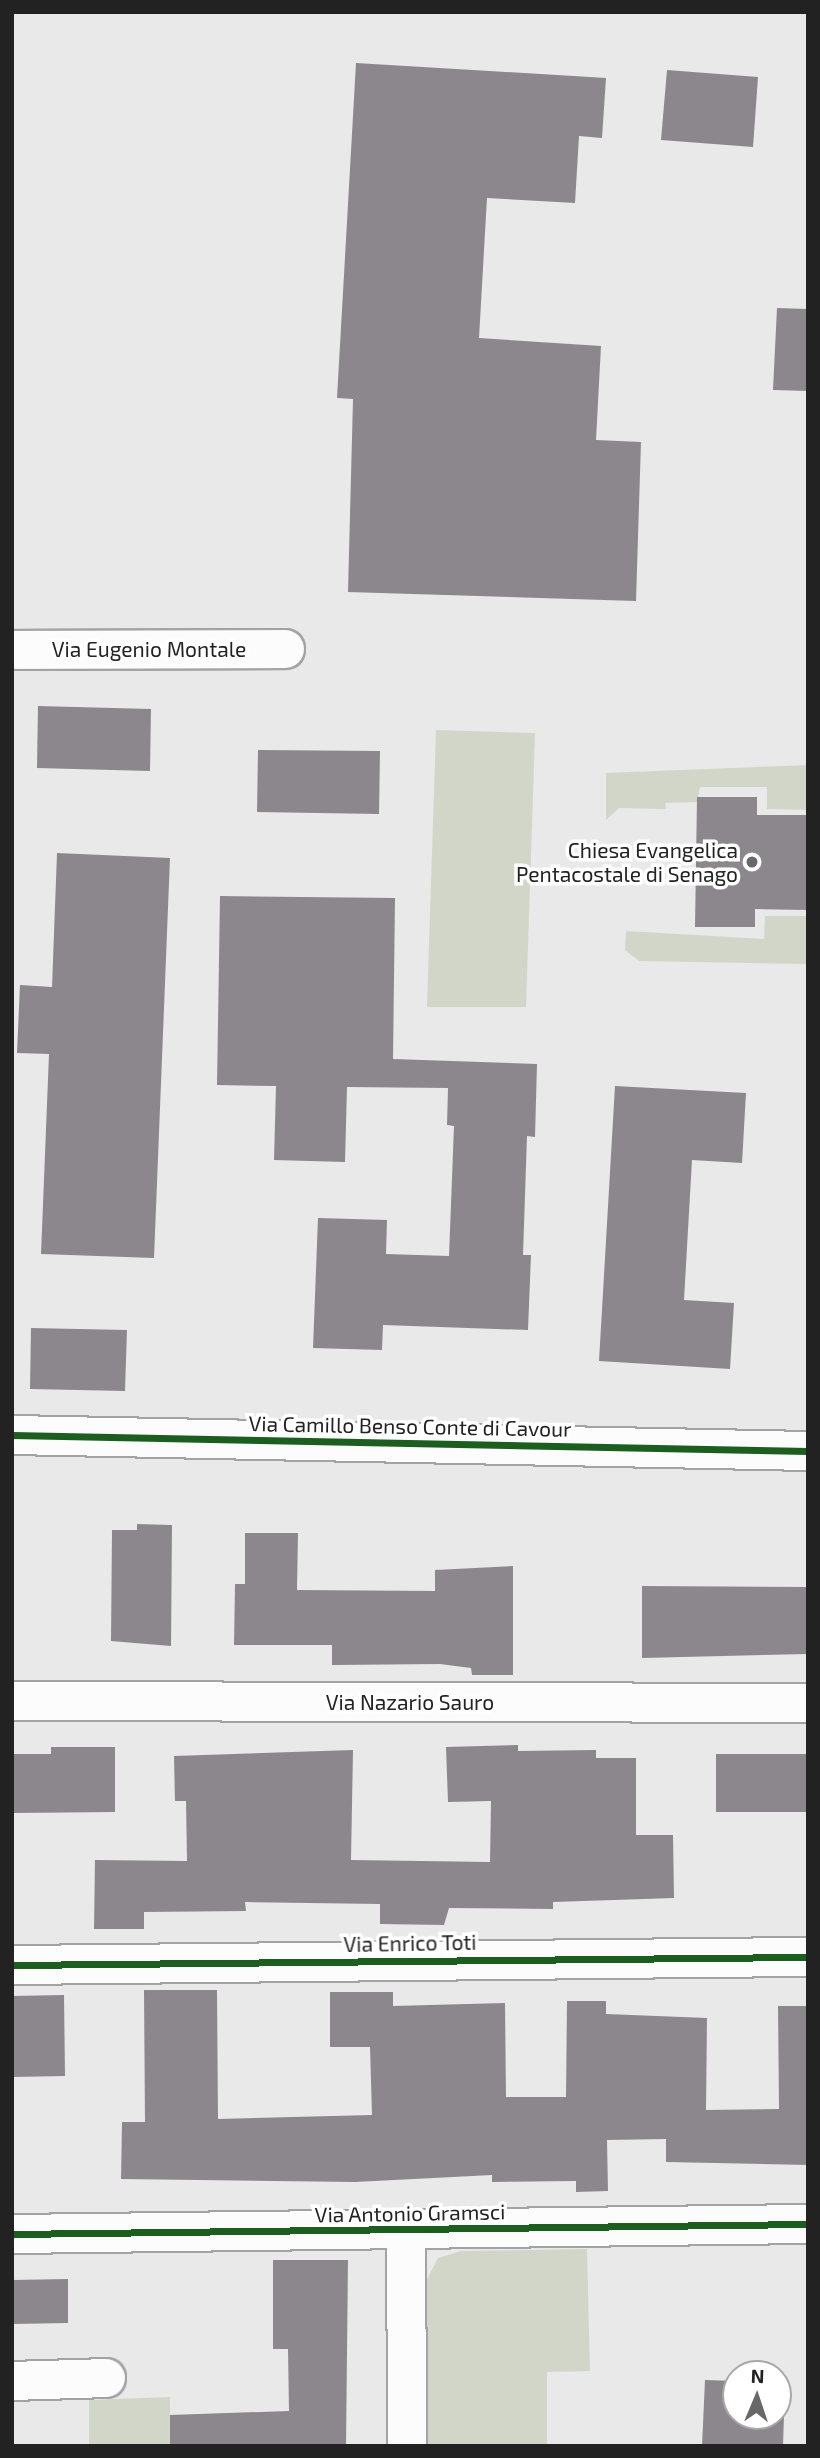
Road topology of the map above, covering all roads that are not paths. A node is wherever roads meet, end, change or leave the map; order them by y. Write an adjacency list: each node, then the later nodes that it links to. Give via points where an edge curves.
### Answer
1 (285, 649): 2 (street, Via Eugenio Montale)
2 (12, 650)
3 (12, 1435): 4 (street, Via Camillo Benso Conte di Cavour)
4 (808, 1451)
5 (12, 1701): 6 (street, Via Nazario Sauro)
6 (808, 1703)
7 (808, 1957): 8 (street, Via Enrico Toti)
8 (12, 1965)
9 (808, 2224): 10 (street, Via Antonio Gramsci)
10 (406, 2231): 11 (street, Via Antonio Gramsci); 14 (street)
11 (12, 2234)
12 (106, 2378): 13 (street)
13 (12, 2381)
14 (407, 2446)

